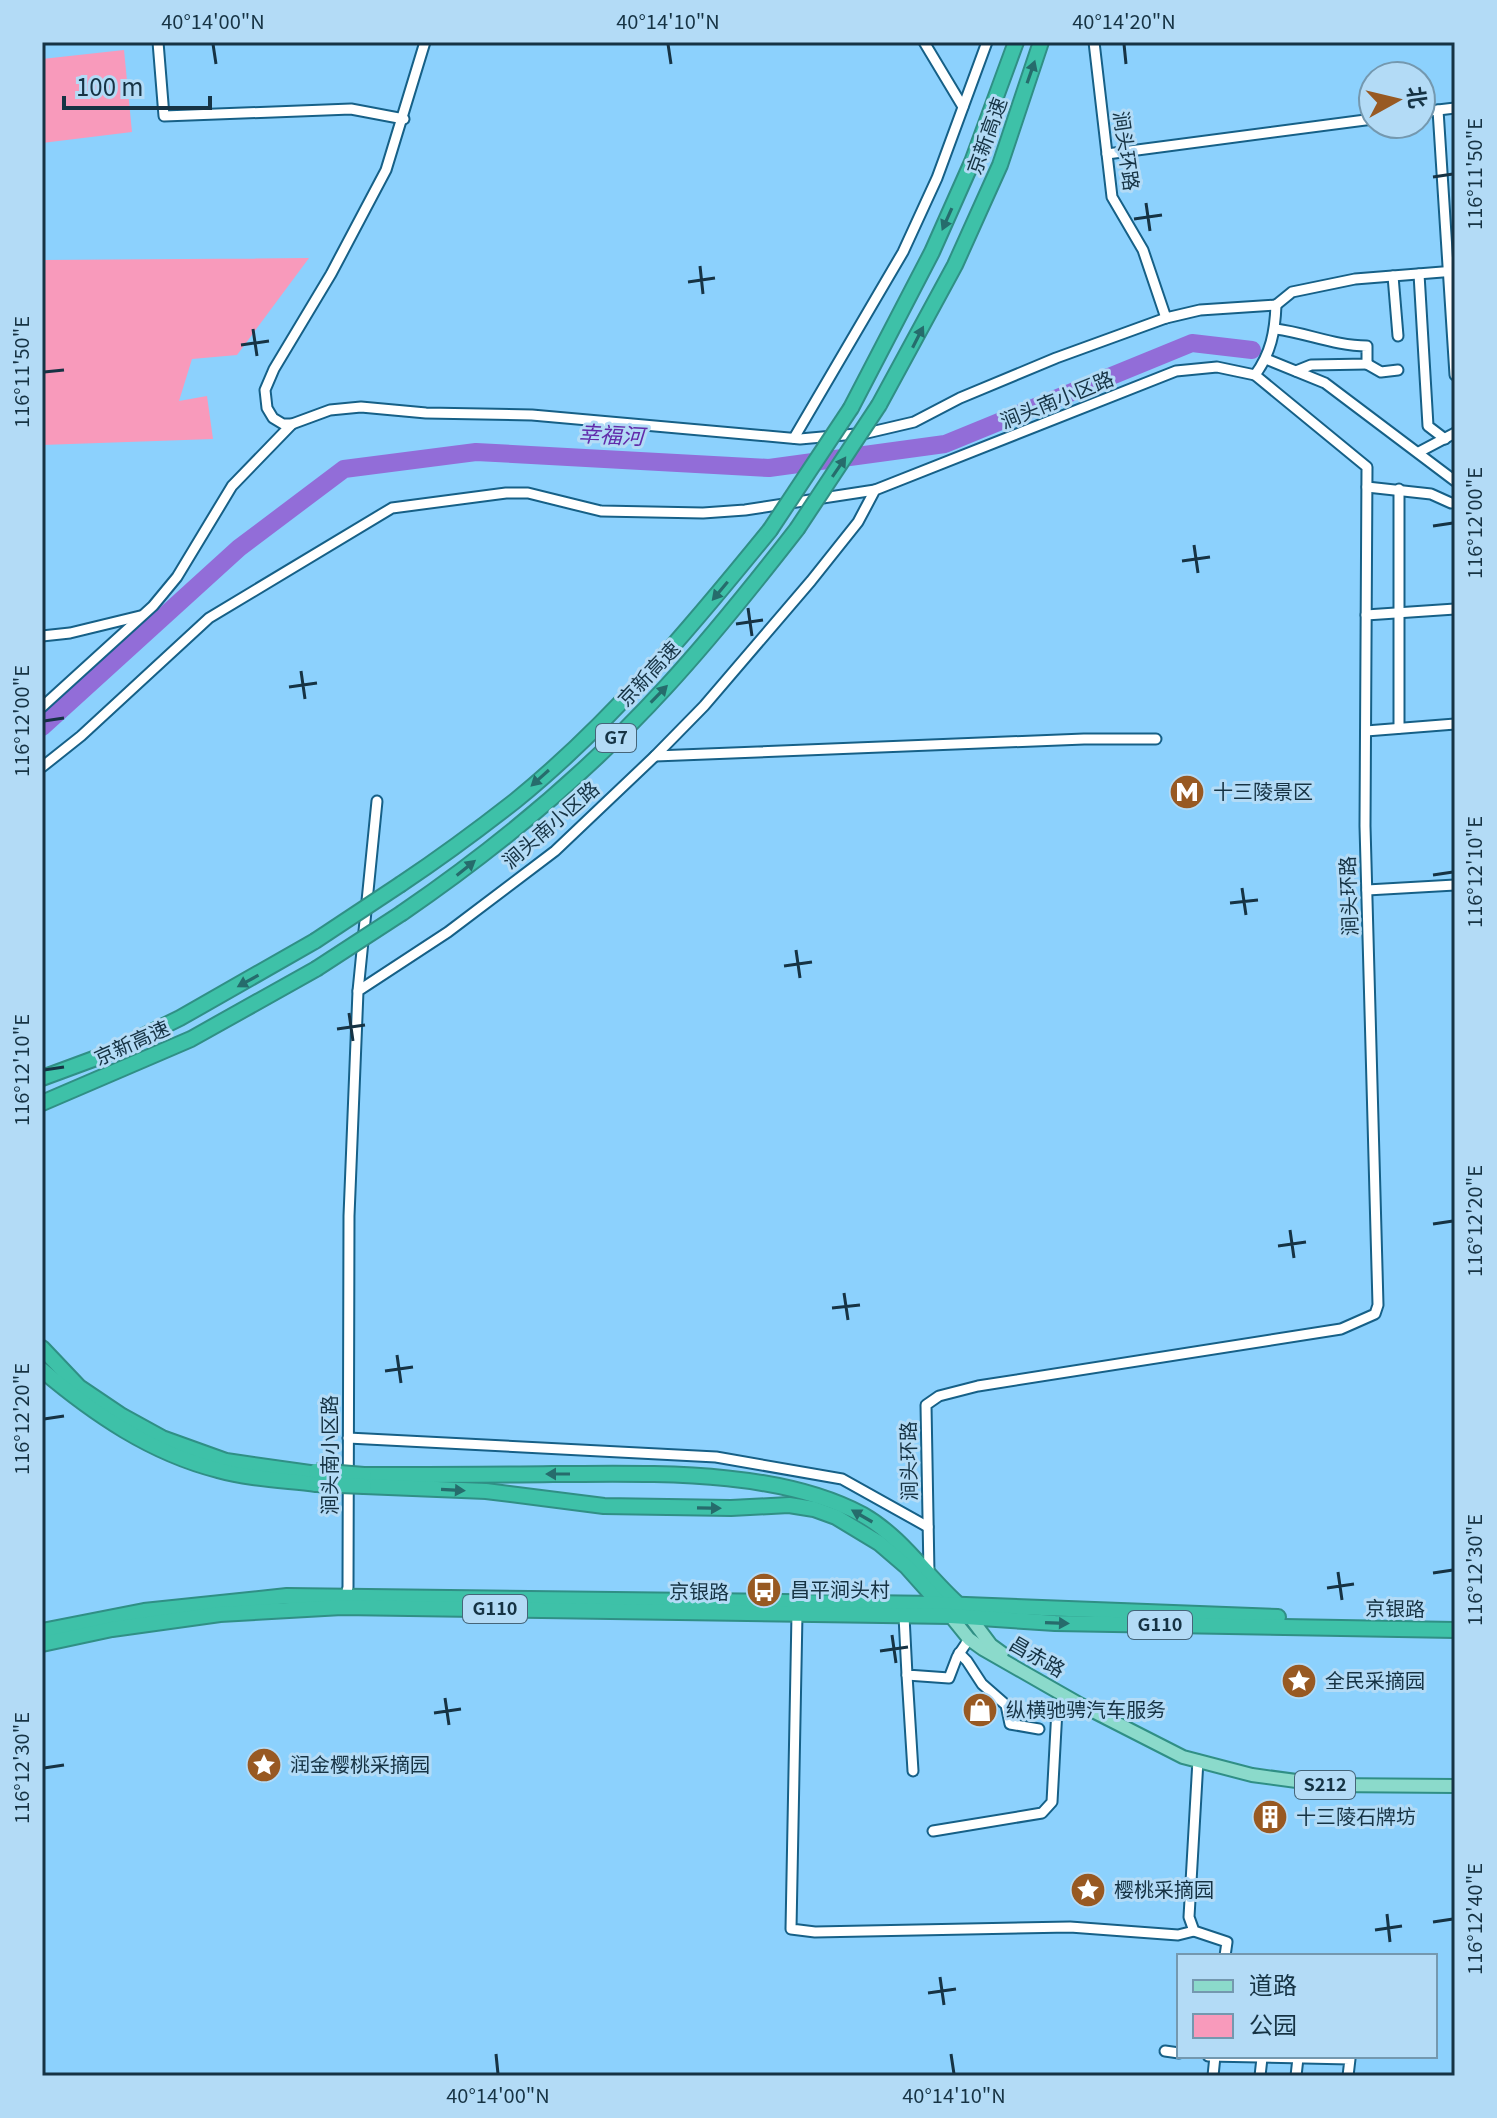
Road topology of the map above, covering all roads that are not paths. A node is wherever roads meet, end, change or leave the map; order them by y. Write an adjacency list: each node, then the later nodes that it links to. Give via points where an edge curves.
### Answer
1 (158, 42): 11 (street, via 164,116 351,109)
2 (425, 42): 11 (street)
3 (924, 42): 8 (street)
4 (987, 42): 8 (street)
5 (1016, 42): 53 (highway, 京新高速 / G7, one-way to 53, bridge, via 938,239 851,408 770,530 665,654 516,800 401,884 315,941 180,1018)
6 (1041, 42): 54 (highway, 京新高速 / G7, one-way to 6, bridge, via 191,1039 316,969 449,882 531,816 664,689 797,529 906,360 1000,165)
7 (1094, 42): 13 (street, 涧头环路)
8 (963, 107): 29 (street, via 903,252)
9 (1455, 108): 10 (street)
10 (1438, 110): 14 (street)
11 (404, 119): 27 (street, via 386,170 265,390 273,418)
12 (1357, 121): 13 (street)
13 (1107, 154): 18 (street, 涧头环路, via 1112,197 1143,250)
14 (1452, 271): 15 (street); 26 (street)
15 (1419, 274): 16 (street); 30 (street, via 1428,426)
16 (1393, 276): 17 (street, via 1292,292); 20 (street)
17 (1276, 305): 18 (street); 19 (street)
18 (1166, 318): 29 (street, via 1056,358 914,422 867,433)
19 (1276, 329): 21 (street); 22 (street, via 1343,346 1367,346)
20 (1398, 336)
21 (1266, 359): 24 (street); 25 (street)
22 (1367, 364): 23 (street, via 1381,372); 24 (street, via 1311,365)
23 (1398, 370)
24 (1296, 371): 31 (street, via 1325,383)
25 (1255, 375): 33 (street, 涧头环路, via 1367,467); 35 (street, 涧头南小区路, via 1217,367 1176,371)
26 (1455, 375)
27 (292, 424): 29 (street, via 330,410 361,407 532,415); 39 (street, via 232,486 177,577)
28 (1455, 433): 30 (street)
29 (794, 438)
30 (1445, 439): 31 (street)
31 (1419, 452): 32 (street)
32 (1455, 481)
33 (1367, 487): 34 (street); 40 (street, 涧头环路)
34 (1399, 489): 36 (street); 38 (street)
35 (875, 490): 47 (street, 涧头南小区路, via 858,522 811,581); 48 (street, via 703,513 601,511 528,493 392,508 209,618)
36 (1451, 503)
37 (1455, 609): 38 (street)
38 (1398, 612): 40 (street); 44 (street)
39 (145, 614): 41 (street); 42 (street)
40 (1366, 615): 45 (street, 涧头环路)
41 (42, 636)
42 (42, 707)
43 (1455, 724): 44 (street)
44 (1399, 728): 45 (street)
45 (1366, 731): 51 (street, 涧头环路)
46 (1156, 739): 47 (street)
47 (655, 756): 52 (street, 涧头南小区路, via 555,851 448,932)
48 (42, 767)
49 (377, 801): 52 (street)
50 (1455, 885): 51 (street)
51 (1367, 890): 60 (street, 涧头环路, via 1375,1314 1341,1329 939,1396 926,1405)
52 (358, 991): 57 (street, 涧头南小区路)
53 (42, 1078)
54 (42, 1103)
55 (42, 1346): 58 (highway, via 83,1382 160,1431 228,1460)
56 (42, 1370): 58 (highway, via 115,1425 169,1452 219,1471)
57 (348, 1438): 60 (street, via 716,1457 842,1479); 62 (street, 涧头南小区路)
58 (316, 1476): 59 (highway, bridge)
59 (364, 1480): 61 (highway, one-way to 59, via 882,1529 847,1507 730,1479 632,1474); 63 (highway, one-way to 63, via 604,1506 814,1509 879,1543)
60 (928, 1527): 61 (street, 涧头环路)
61 (929, 1574): 64 (highway)
62 (344, 1602): 63 (highway, 京银路 / G110); 65 (highway, 京银路 / G110); 72 (highway, 京银路 / G110, via 287,1596 219,1602); 74 (highway, 京银路 / G110, via 205,1616)
63 (940, 1604): 64 (highway, 京银路 / G110)
64 (956, 1611): 66 (highway, 京银路 / G110); 67 (highway, 京银路 / G110); 69 (highway, 京银路 / G110); 73 (main road, 昌赤路 / S212)
65 (797, 1614): 66 (highway, 京银路 / G110); 83 (street, via 791,1929 1056,1927 1178,1935)
66 (904, 1616): 76 (street)
67 (972, 1618): 69 (highway, 京银路 / G110, one-way to 69); 79 (main road, 昌赤路 / S212, via 1004,1654)
68 (1455, 1622): 70 (highway, 京银路 / G110)
69 (1370, 1625): 70 (highway, 京银路 / G110)
70 (1400, 1625): 71 (highway, 京银路 / G110)
71 (1455, 1630)
72 (42, 1631)
73 (969, 1639): 75 (street); 77 (main road, 昌赤路 / S212)
74 (42, 1644)
75 (959, 1653): 76 (street, via 949,1678); 78 (street, via 1006,1705 1010,1724)
76 (907, 1675): 80 (street)
77 (1065, 1697): 79 (main road, 昌赤路 / S212); 82 (street, via 1057,1709 1052,1802 1042,1813)
78 (1039, 1729)
79 (1198, 1760): 81 (main road, 昌赤路 / S212, via 1252,1775 1326,1785); 83 (street, via 1189,1917)
80 (913, 1771)
81 (1455, 1786)
82 (933, 1831)
83 (1194, 1931): 84 (street, via 1227,1942)
84 (1225, 1954)
85 (1165, 2051): 86 (street)
86 (1177, 2053)
87 (1262, 2058): 89 (street)
88 (1322, 2058): 90 (street, via 1350,2059)
89 (1260, 2076)
90 (1348, 2076)

